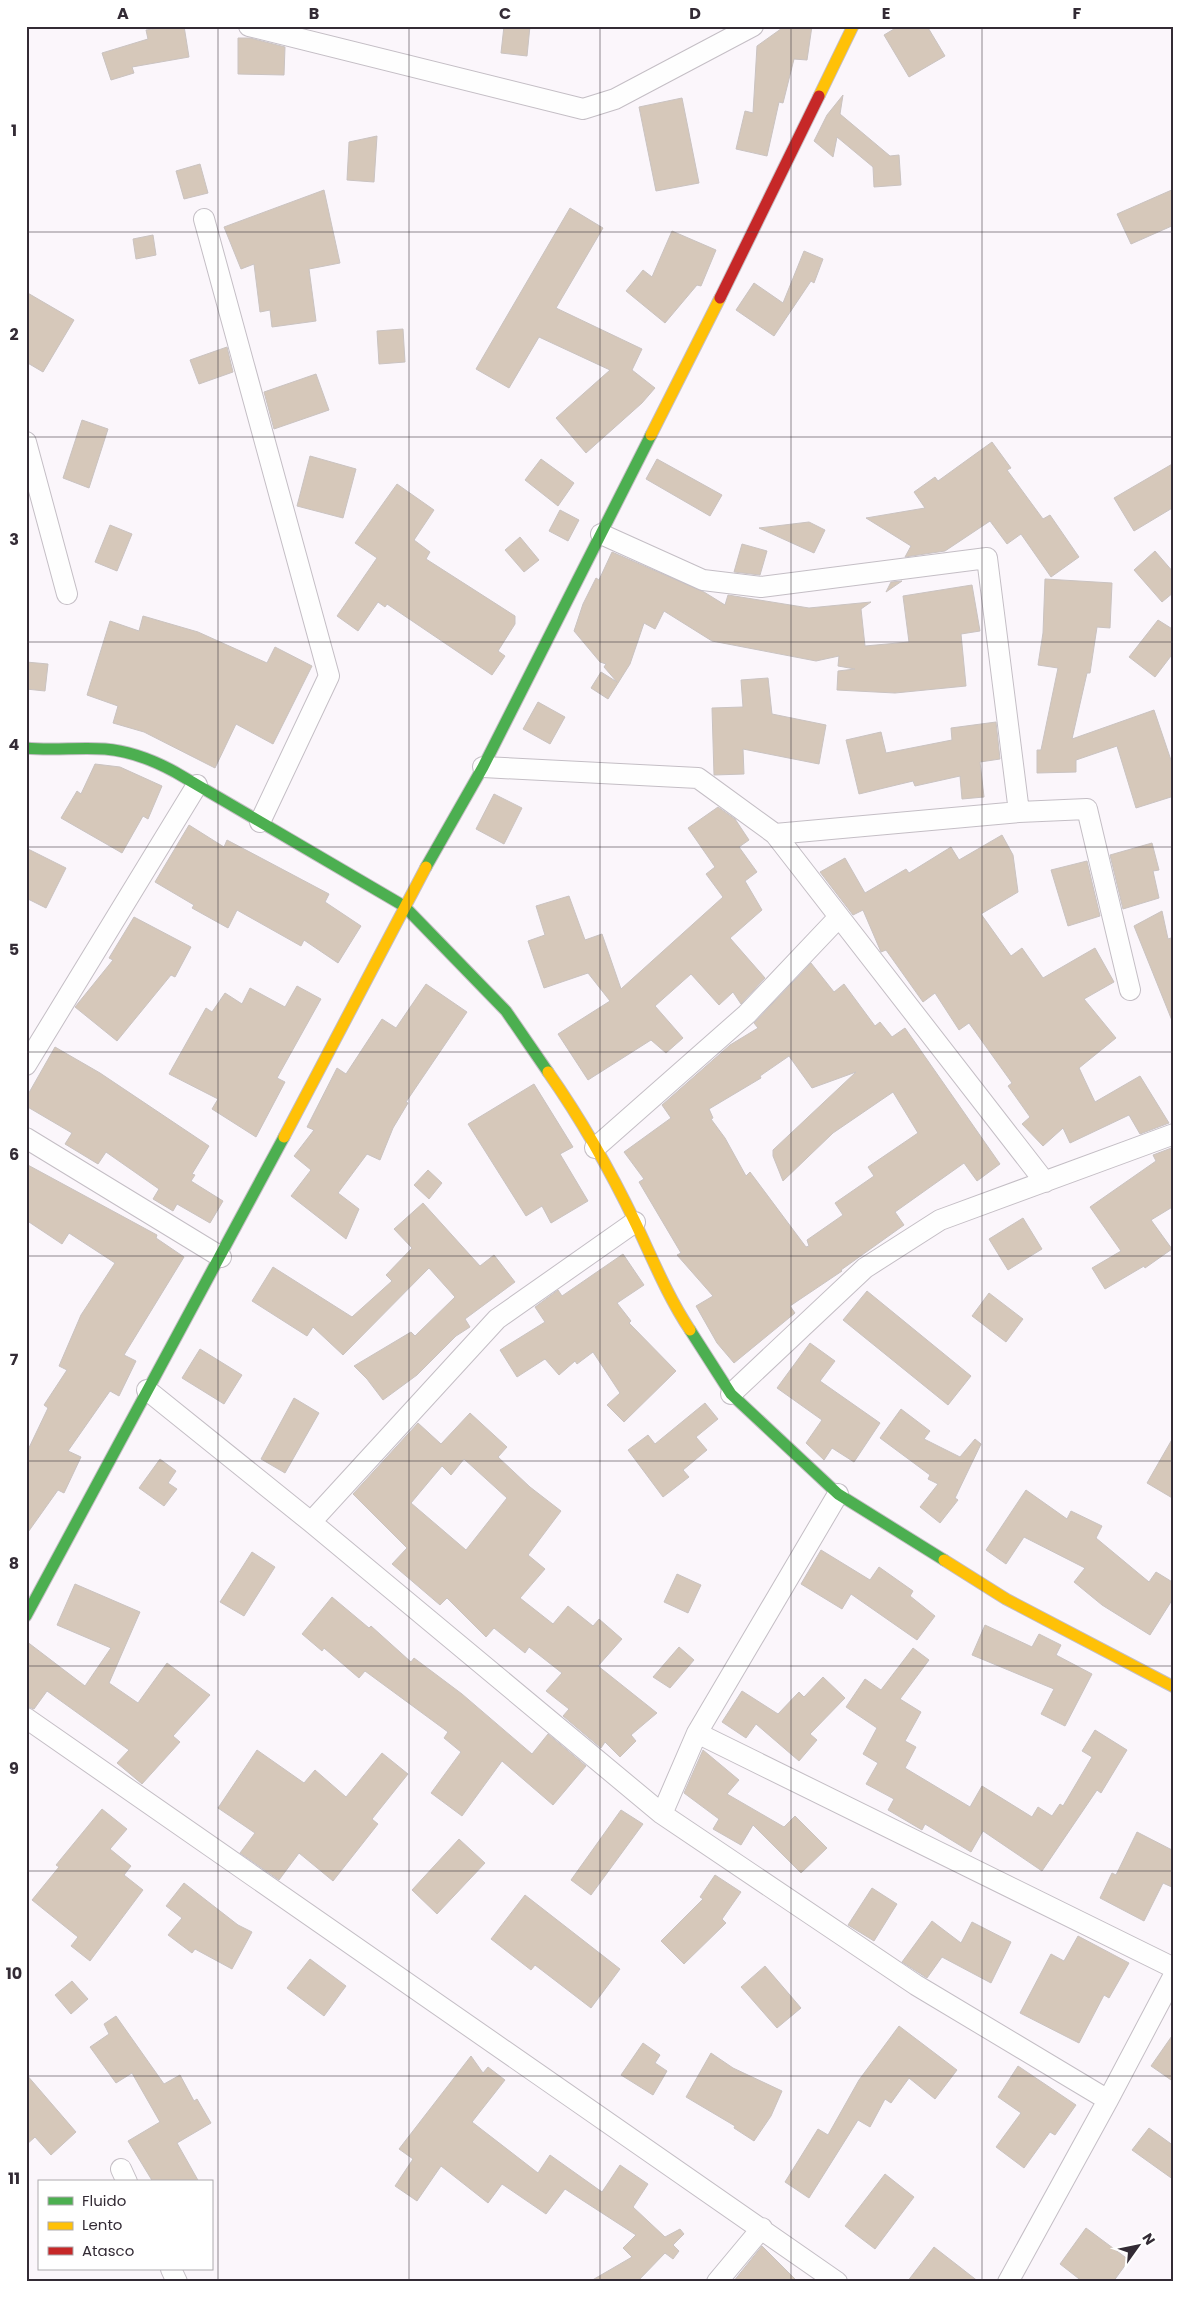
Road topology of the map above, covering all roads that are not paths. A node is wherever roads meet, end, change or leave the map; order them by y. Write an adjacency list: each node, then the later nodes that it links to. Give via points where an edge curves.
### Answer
1 (249, 26): 2 (street, via 582,109 615,100)
2 (753, 26)
3 (853, 26): 6 (street)
4 (204, 219): 12 (street, via 329,676)
5 (26, 442): 7 (street)
6 (601, 534): 9 (street); 11 (street, via 703,580 761,587 987,558)
7 (67, 594)
8 (26, 748): 10 (street, via 104,749 136,754 166,765)
9 (483, 767): 13 (street, via 698,778); 14 (street)
10 (197, 785): 12 (street); 17 (street)
11 (1019, 812): 13 (street); 16 (street, via 1087,809)
12 (260, 822): 14 (street)
13 (775, 834): 15 (street)
14 (404, 906): 20 (street, via 506,1012 569,1102); 23 (street)
15 (839, 917): 20 (street, via 746,1014); 21 (street)
16 (1130, 990)
17 (26, 1065)
18 (1174, 1134): 21 (street)
19 (26, 1138): 23 (street)
20 (594, 1148): 22 (street)
21 (1045, 1182): 25 (street, via 940,1220 865,1268)
22 (635, 1222): 25 (street, via 674,1306); 27 (street, via 498,1320)
23 (221, 1256): 24 (street)
24 (147, 1390): 27 (street); 28 (street)
25 (730, 1394): 26 (street)
26 (838, 1494): 29 (street, via 1006,1599); 31 (street)
27 (311, 1522): 32 (street)
28 (26, 1616)
29 (1174, 1687)
30 (26, 1718): 36 (street)
31 (696, 1733): 32 (street); 33 (street)
32 (662, 1814): 35 (street, via 916,1985)
33 (1174, 1968)
34 (1174, 1975): 35 (street)
35 (1108, 2100): 41 (street)
36 (762, 2228): 39 (street); 40 (street)
37 (171, 2270): 38 (street)
38 (177, 2282)
39 (717, 2282)
40 (838, 2282)
41 (1008, 2282)

